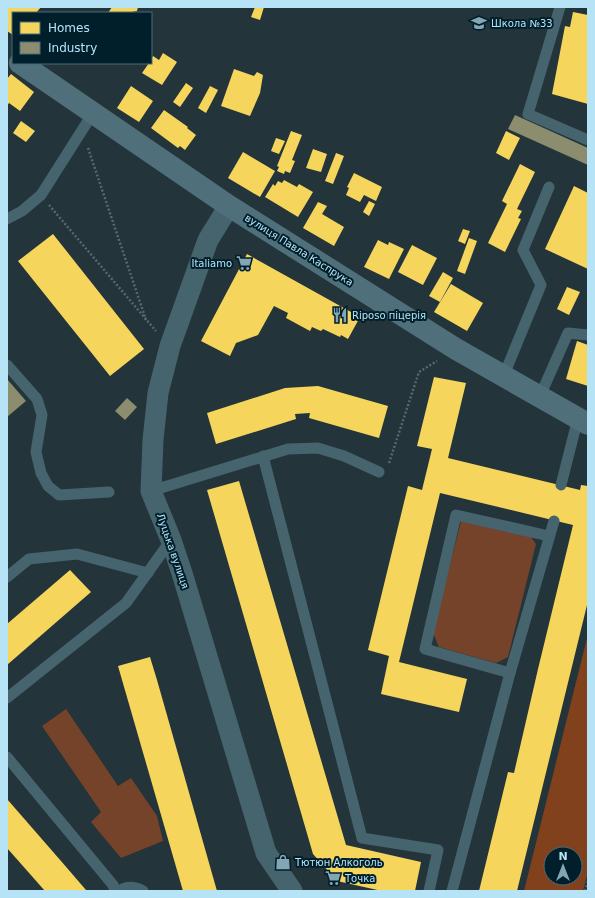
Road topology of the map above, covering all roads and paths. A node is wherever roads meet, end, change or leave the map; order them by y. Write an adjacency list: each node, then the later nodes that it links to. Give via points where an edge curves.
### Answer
1 (560, 7): 4 (lane, via 528,114)
2 (21, 64): 3 (street, вулиця Павла Каспрука)
3 (87, 122): 6 (lane); 7 (street, вулиця Павла Каспрука); 9 (path)
4 (586, 136)
5 (549, 187): 14 (lane, via 523,250 541,286)
6 (41, 195): 8 (lane, via 22,211); 9 (path)
7 (229, 206): 11 (street, Луцька вулиця, via 208,240); 12 (street, вулиця Павла Каспрука)
8 (7, 219)
9 (146, 320): 11 (path)
10 (588, 335): 15 (lane, via 568,333)
11 (170, 346): 20 (street, Луцька вулиця, via 158,393)
12 (456, 349): 14 (street, вулиця Павла Каспрука); 18 (path, via 419,372 386,474)
13 (7, 365): 21 (lane, via 37,399 42,415 36,452 41,473 48,486 59,495)
14 (504, 375): 15 (street, вулиця Павла Каспрука)
15 (540, 396): 16 (street, вулиця Павла Каспрука)
16 (583, 421): 19 (lane)
17 (263, 456): 18 (lane, via 288,449 318,448 344,456); 20 (lane); 35 (lane, via 362,838 438,850)
18 (379, 472)
19 (561, 485)
20 (151, 491): 24 (street, Луцька вулиця)
21 (109, 492)
22 (554, 521): 23 (lane)
23 (549, 536): 27 (lane); 27 (lane, via 456,516 425,649)
24 (171, 540): 25 (lane); 34 (street, Луцька вулиця, via 266,852)
25 (148, 573): 26 (lane, via 77,554 29,559); 28 (lane, via 126,603)
26 (7, 577)
27 (510, 673): 36 (lane)
28 (7, 698)
29 (7, 757): 31 (lane)
30 (588, 881): 37 (path)
31 (116, 891)
32 (119, 891): 33 (lane, via 134,887)
33 (143, 891)
34 (292, 891)
35 (429, 891)
36 (452, 891)
37 (585, 891)

